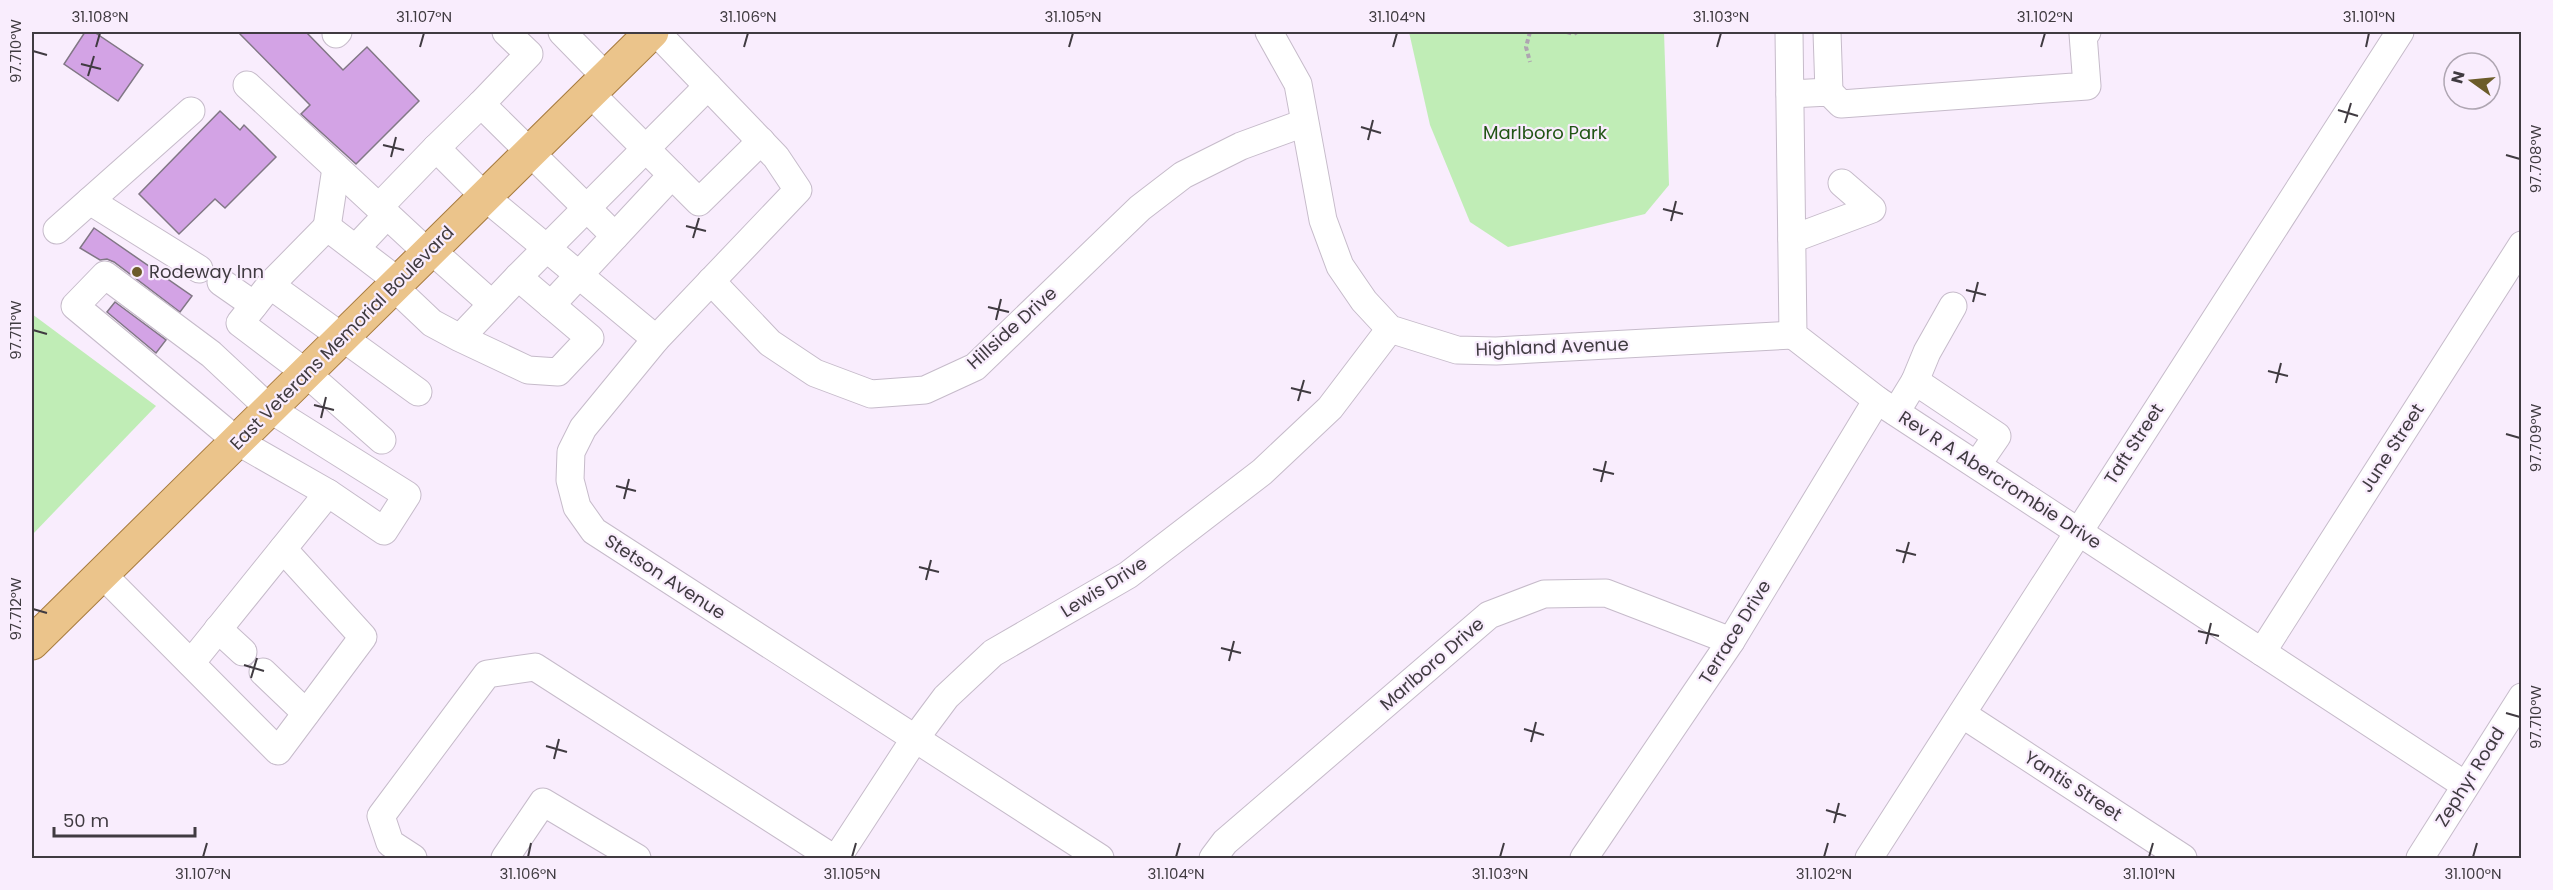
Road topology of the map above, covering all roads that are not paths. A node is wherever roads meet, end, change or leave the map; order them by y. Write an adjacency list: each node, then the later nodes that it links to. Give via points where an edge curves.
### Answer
1 (506, 32): 14 (street, via 529,54)
2 (562, 32): 10 (street)
3 (654, 32): 10 (main road, East Veterans Memorial Boulevard); 11 (street)
4 (1269, 32): 16 (street, Highland Avenue, via 1298,84)
5 (1789, 32): 13 (street)
6 (1827, 32): 12 (street)
7 (2087, 32): 12 (street, via 2083,34 2086,86 1841,104)
8 (2400, 32): 62 (street, Taft Street)
9 (247, 85): 21 (street)
10 (598, 85): 19 (street); 20 (main road, East Veterans Memorial Boulevard)
11 (708, 86): 17 (street); 19 (street)
12 (1829, 92): 13 (street)
13 (1790, 94): 31 (street)
14 (481, 104): 18 (street); 20 (street)
15 (191, 111): 25 (street)
16 (1304, 123): 38 (street, Hillside Drive, via 1241,146 1183,175 1140,208 975,367 925,390 871,393 815,374 770,342); 45 (street, Highland Avenue, via 1323,220 1340,266)
17 (761, 141): 22 (street, via 699,202); 38 (street, Stetson Avenue, via 798,190)
18 (436, 148): 24 (street); 27 (street)
19 (645, 149): 22 (street); 26 (street)
20 (530, 152): 24 (main road, East Veterans Memorial Boulevard); 26 (street)
21 (336, 168): 27 (street); 28 (street)
22 (672, 176): 30 (street)
23 (1842, 183): 31 (street, via 1872,209)
24 (485, 197): 34 (street); 35 (main road, East Veterans Memorial Boulevard)
25 (90, 201): 29 (street); 40 (street)
26 (587, 208): 30 (street); 34 (street)
27 (383, 211): 33 (street); 35 (street)
28 (327, 227): 33 (street); 40 (street)
29 (57, 230)
30 (615, 236): 36 (street)
31 (1792, 239): 46 (street)
32 (2522, 245): 69 (street, June Street)
33 (356, 248): 39 (street)
34 (547, 248): 36 (street); 37 (street)
35 (430, 252): 39 (main road, East Veterans Memorial Boulevard); 41 (street)
36 (578, 274): 42 (street); 44 (street)
37 (518, 277): 41 (street); 42 (street)
38 (711, 281): 50 (street, Stetson Avenue)
39 (397, 284): 47 (main road, East Veterans Memorial Boulevard); 48 (street, via 432,323)
40 (254, 304): 47 (street); 51 (street); 52 (street)
41 (492, 304): 48 (street)
42 (551, 305): 49 (street)
43 (1953, 306): 53 (street, Terrace Drive)
44 (622, 310): 49 (street); 50 (street)
45 (1390, 329): 46 (street, Highland Avenue, via 1456,350 1496,351); 75 (street, Lewis Drive, via 1330,408 1262,472 1128,575 993,653 946,697)
46 (1793, 335): 55 (street, Rev R A Abercrombie Drive)
47 (342, 338): 52 (main road, East Veterans Memorial Boulevard); 54 (street)
48 (460, 338): 49 (street, via 528,370 558,372)
49 (590, 338)
50 (656, 339): 75 (street, Stetson Avenue, via 583,428 571,452 570,480 577,507 594,531)
51 (211, 354): 56 (street); 57 (street, via 105,275 75,306)
52 (306, 374): 56 (main road, East Veterans Memorial Boulevard); 58 (street)
53 (1915, 381): 55 (street, Terrace Drive); 59 (street, via 1997,436)
54 (418, 392)
55 (1886, 406): 59 (street, Rev R A Abercrombie Drive); 66 (street, Terrace Drive)
56 (270, 409): 57 (main road, East Veterans Memorial Boulevard); 60 (street)
57 (237, 441): 61 (street); 64 (main road, East Veterans Memorial Boulevard)
58 (382, 441)
59 (1977, 465): 62 (street, Rev R A Abercrombie Drive)
60 (362, 467): 61 (street); 61 (street, via 407,495 384,531)
61 (334, 497): 63 (street)
62 (2079, 530): 69 (street, Rev R A Abercrombie Drive); 74 (street, Taft Street)
63 (283, 549): 65 (street); 73 (street, via 363,637)
64 (102, 574): 67 (main road, East Veterans Memorial Boulevard); 70 (street)
65 (218, 629): 68 (street); 70 (street)
66 (1731, 641): 82 (street, Marlboro Drive, via 1606,593 1544,594 1489,615 1225,842); 83 (street, Terrace Drive)
67 (32, 643)
68 (243, 652)
69 (2262, 652): 76 (street, Rev R A Abercrombie Drive)
70 (191, 663): 73 (street, via 278,751)
71 (263, 672): 73 (street)
72 (2522, 697): 76 (street, Zephyr Road)
73 (306, 713)
74 (1962, 714): 84 (street, Taft Street); 85 (street, Yantis Street)
75 (914, 740): 80 (street, Lewis Drive); 81 (street, Stetson Avenue)
76 (2465, 785): 86 (street, Zephyr Road)
77 (413, 858): 80 (street, via 390,843 381,816 487,674 535,667)
78 (505, 858): 79 (street, via 543,802)
79 (636, 858)
80 (835, 858)
81 (1100, 858)
82 (1214, 858)
83 (1584, 858)
84 (1869, 858)
85 (2183, 858)
86 (2420, 858)

